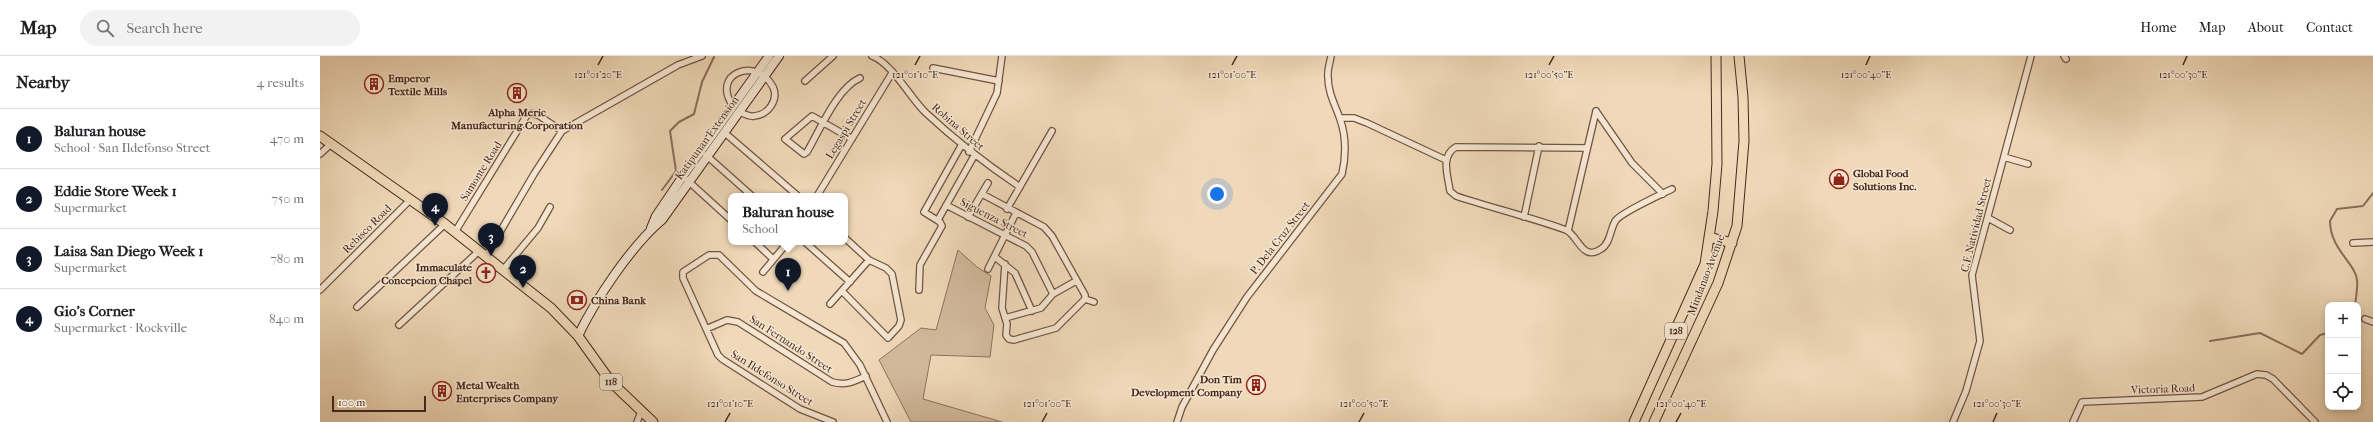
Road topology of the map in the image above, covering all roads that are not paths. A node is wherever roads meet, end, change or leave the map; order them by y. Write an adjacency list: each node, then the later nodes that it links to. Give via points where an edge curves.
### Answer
1 (702, 56): 22 (street, via 678,65)
2 (769, 56): 12 (main road, Katipunan Extension)
3 (779, 56): 14 (main road, Katipunan Extension)
4 (833, 56): 17 (street, via 826,65)
5 (872, 56): 13 (street)
6 (1002, 56): 16 (street)
7 (1331, 56): 20 (street, P. Dela Cruz Street, via 1327,76)
8 (1716, 56): 64 (main road, Mindanao Avenue / 128, via 1717,164)
9 (1739, 56): 67 (main road, Mindanao Avenue / 128, via 1744,141 1741,194)
10 (2031, 56): 35 (street, C.F. Natividad Street)
11 (933, 68): 16 (street)
12 (758, 71): 14 (street); 18 (main road, Katipunan Extension); 18 (street, via 749,68 733,74 726,90)
13 (892, 73): 26 (street, Legaspi Street); 28 (street, Robina Street, via 924,112)
14 (765, 76): 19 (main road, Katipunan Extension); 19 (street, via 773,87 774,98 771,107 763,114 753,116)
15 (860, 78): 21 (street, via 845,87)
16 (999, 80): 33 (street, via 997,93)
17 (805, 81)
18 (733, 106): 31 (main road, Katipunan Extension)
19 (740, 112): 24 (main road, Katipunan Extension)
20 (1340, 118): 36 (street, via 1354,118 1367,123); 103 (street, P. Dela Cruz Street, via 1345,146 1342,174 1247,297 1213,350 1182,407)
21 (824, 122): 21 (street, via 812,116 807,118 787,136 786,142 804,154); 26 (street)
22 (562, 131): 62 (street, Samonte Road, via 538,115 527,115); 72 (street)
23 (1052, 131): 41 (street)
24 (725, 133): 34 (main road, Katipunan Extension); 44 (street)
25 (320, 136): 27 (main road, 118)
26 (852, 139): 45 (street, Legaspi Street)
27 (331, 144): 32 (street); 48 (main road, 118)
28 (961, 146): 33 (street, Robina Street); 83 (street, via 924,212 942,226 920,265)
29 (1539, 146): 30 (street); 36 (street, via 1461,146 1451,150); 55 (street)
30 (1587, 148): 47 (street, via 1596,111 1632,163); 61 (street)
31 (701, 151): 34 (street); 38 (main road, Katipunan Extension)
32 (320, 154)
33 (972, 154): 41 (street, Robina Street); 49 (street)
34 (708, 157): 39 (main road, Katipunan Extension); 43 (street)
35 (2004, 157): 37 (street); 57 (street, C.F. Natividad Street)
36 (1446, 160): 55 (street, via 1450,191 1456,196)
37 (2028, 164)
38 (683, 176): 39 (street); 59 (main road, Katipunan Extension)
39 (690, 182): 53 (street); 59 (main road, Katipunan Extension, via 662,220)
40 (988, 183): 46 (street)
41 (1020, 187): 51 (street)
42 (1672, 189): 47 (street)
43 (749, 193)
44 (795, 193)
45 (819, 193)
46 (982, 194): 51 (street); 54 (street)
47 (1663, 194): 61 (street, via 1616,220 1602,249 1586,251)
48 (411, 199): 58 (main road, 118); 82 (street, Rebisco Road)
49 (946, 205): 54 (street, Siguenza Street); 56 (street)
50 (550, 207): 78 (street, via 538,228)
51 (1007, 209): 52 (street)
52 (1016, 213): 63 (street); 80 (street, via 1044,227 1052,236)
53 (728, 217)
54 (968, 217): 63 (street, Siguenza Street)
55 (1524, 217): 61 (street)
56 (938, 218)
57 (1988, 218): 60 (street); 106 (street, C.F. Natividad Street, via 1972,275 1980,341 1966,391)
58 (445, 224): 62 (main road, 118); 89 (street)
59 (649, 230): 96 (main road, Katipunan Extension, via 601,294)
60 (2010, 230)
61 (1568, 231)
62 (455, 232): 72 (main road, 118)
63 (1004, 236): 73 (street); 85 (street, Siguenza Street, via 1032,252)
64 (1709, 237): 67 (main road); 104 (main road, Mindanao Avenue / 128, via 1701,276)
65 (848, 241): 75 (street)
66 (2373, 242): 68 (street)
67 (1732, 243): 105 (main road, Mindanao Avenue / 128, via 1718,283)
68 (2353, 243)
69 (758, 245): 74 (street)
70 (785, 245): 74 (street)
71 (808, 245): 81 (street)
72 (483, 254): 78 (main road, 118); 94 (street)
73 (995, 257): 76 (street); 77 (street)
74 (773, 259): 79 (street)
75 (869, 260): 81 (street); 84 (street, via 886,268 892,274 901,320 899,326 888,338)
76 (1005, 264): 90 (street, via 1015,273); 91 (street, via 1002,308)
77 (988, 269)
78 (503, 270): 96 (main road, 118, via 551,308)
79 (763, 272)
80 (1076, 280): 85 (street); 86 (street)
81 (850, 282): 84 (street)
82 (320, 290)
83 (919, 290)
84 (842, 291): 88 (street)
85 (1053, 294): 90 (street, via 1041,308)
86 (1085, 299): 87 (street); 91 (street, via 1056,328 1048,332 1009,339 1006,335)
87 (1094, 302)
88 (830, 304)
89 (357, 307)
90 (1032, 311): 91 (street)
91 (1005, 318)
92 (2365, 319): 93 (street)
93 (2373, 322)
94 (400, 325)
95 (706, 329): 97 (street, San Fernando Street, via 727,320 738,322 832,382 842,385); 97 (street, San Ildefonso Street, via 682,275 714,253 724,258 756,291 844,343); 101 (street, San Ildefonso Street, via 722,359 800,410)
96 (578, 336): 98 (main road, 118, via 611,382)
97 (866, 376): 102 (street, San Ildefonso Street)
98 (642, 412): 99 (street); 100 (main road, 118)
99 (637, 422)
100 (653, 422)
101 (833, 422)
102 (887, 422)
103 (1177, 422)
104 (1634, 422)
105 (1654, 422)
106 (1953, 422)
107 (2073, 422): 108 (street, Victoria Road, via 2082,402 2202,397 2257,374 2273,379)
108 (2315, 422)

